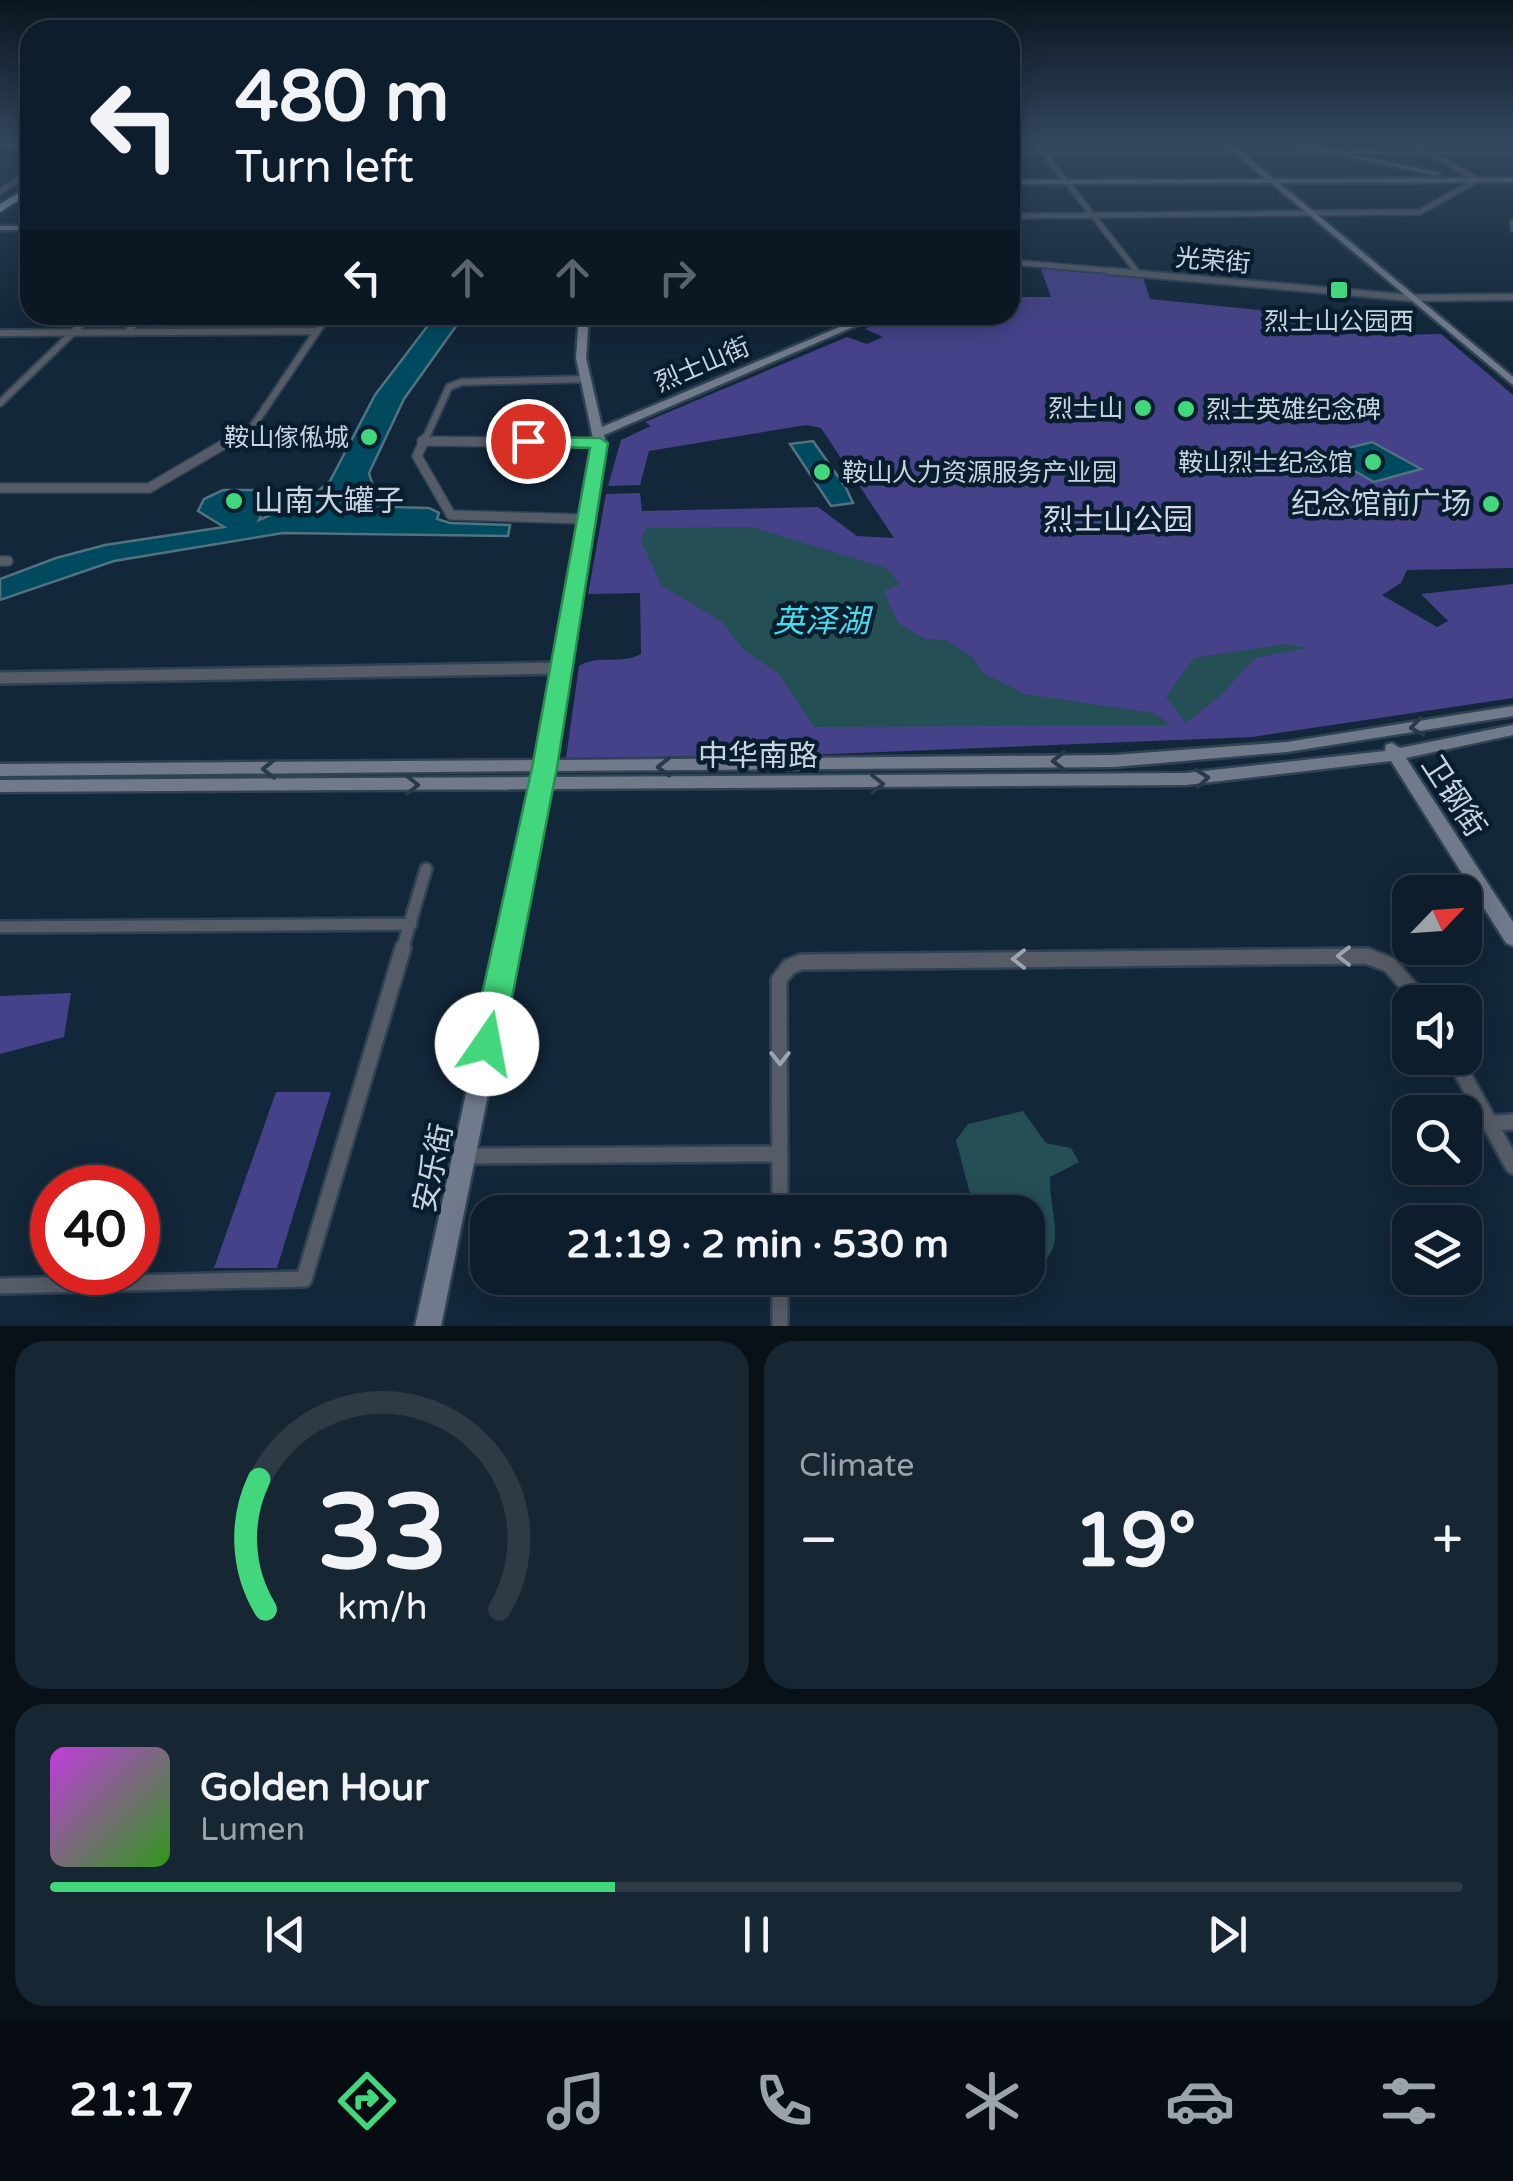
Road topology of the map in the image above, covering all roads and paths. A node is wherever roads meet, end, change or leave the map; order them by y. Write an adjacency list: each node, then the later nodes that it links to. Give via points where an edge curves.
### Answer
1 (1084, 205): 5 (street)
2 (1303, 205): 4 (main road)
3 (1432, 205): 4 (street, via 1420,212)
4 (1314, 214): 5 (street); 10 (main road)
5 (1092, 215): 6 (street); 8 (street)
6 (1020, 216)
7 (1020, 263): 8 (street, 光荣街)
8 (1138, 273): 10 (street, 光荣街)
9 (1513, 297): 10 (street, 光荣街)
10 (1412, 298): 21 (main road)
11 (80, 325): 17 (street)
12 (134, 325): 18 (street)
13 (321, 325): 16 (street)
14 (583, 325): 20 (main road, 安乐街)
15 (853, 325): 23 (main road, 烈士山街)
16 (317, 331): 18 (street); 25 (street, via 252,429 150,488)
17 (72, 332): 18 (street); 19 (street); 22 (street)
18 (127, 332)
19 (0, 333)
20 (585, 379): 23 (main road, 安乐街); 24 (street, via 449,386)
21 (1513, 382)
22 (0, 403)
23 (600, 437): 24 (street); 26 (main road, 安乐街)
24 (422, 441): 26 (street, via 416,456 451,515)
25 (0, 488)
26 (584, 519): 27 (main road, 安乐街)
27 (561, 668): 28 (street); 34 (main road, 安乐街)
28 (0, 678)
29 (1513, 711): 31 (main road, 中华南路, one-way to 31)
30 (1513, 730): 32 (main road, 中华南路)
31 (1382, 732): 32 (main road, 卫钢街); 34 (main road, 中华南路, one-way to 34, via 1287,748 1132,760)
32 (1395, 755): 34 (main road, 中华南路, one-way to 32, via 1186,779); 39 (main road, 卫钢街)
33 (0, 770): 34 (main road, 中华南路, one-way to 33)
34 (543, 776): 35 (main road, 中华南路, one-way to 34); 45 (main road, 安乐街)
35 (0, 786)
36 (426, 869): 37 (street)
37 (411, 924): 38 (street); 48 (street, via 304,1278)
38 (0, 926)
39 (1513, 938)
40 (1407, 985): 44 (street, one-way to 44, via 1390,965 1367,956 801,962 780,980)
41 (1464, 1075): 43 (street)
42 (1513, 1122): 43 (street)
43 (1492, 1123): 46 (street)
44 (780, 1154): 45 (street); 47 (street)
45 (464, 1156): 50 (main road, 安乐街)
46 (1513, 1166)
47 (780, 1195)
48 (0, 1286)
49 (780, 1295): 51 (street)
50 (428, 1326)
51 (780, 1326)

